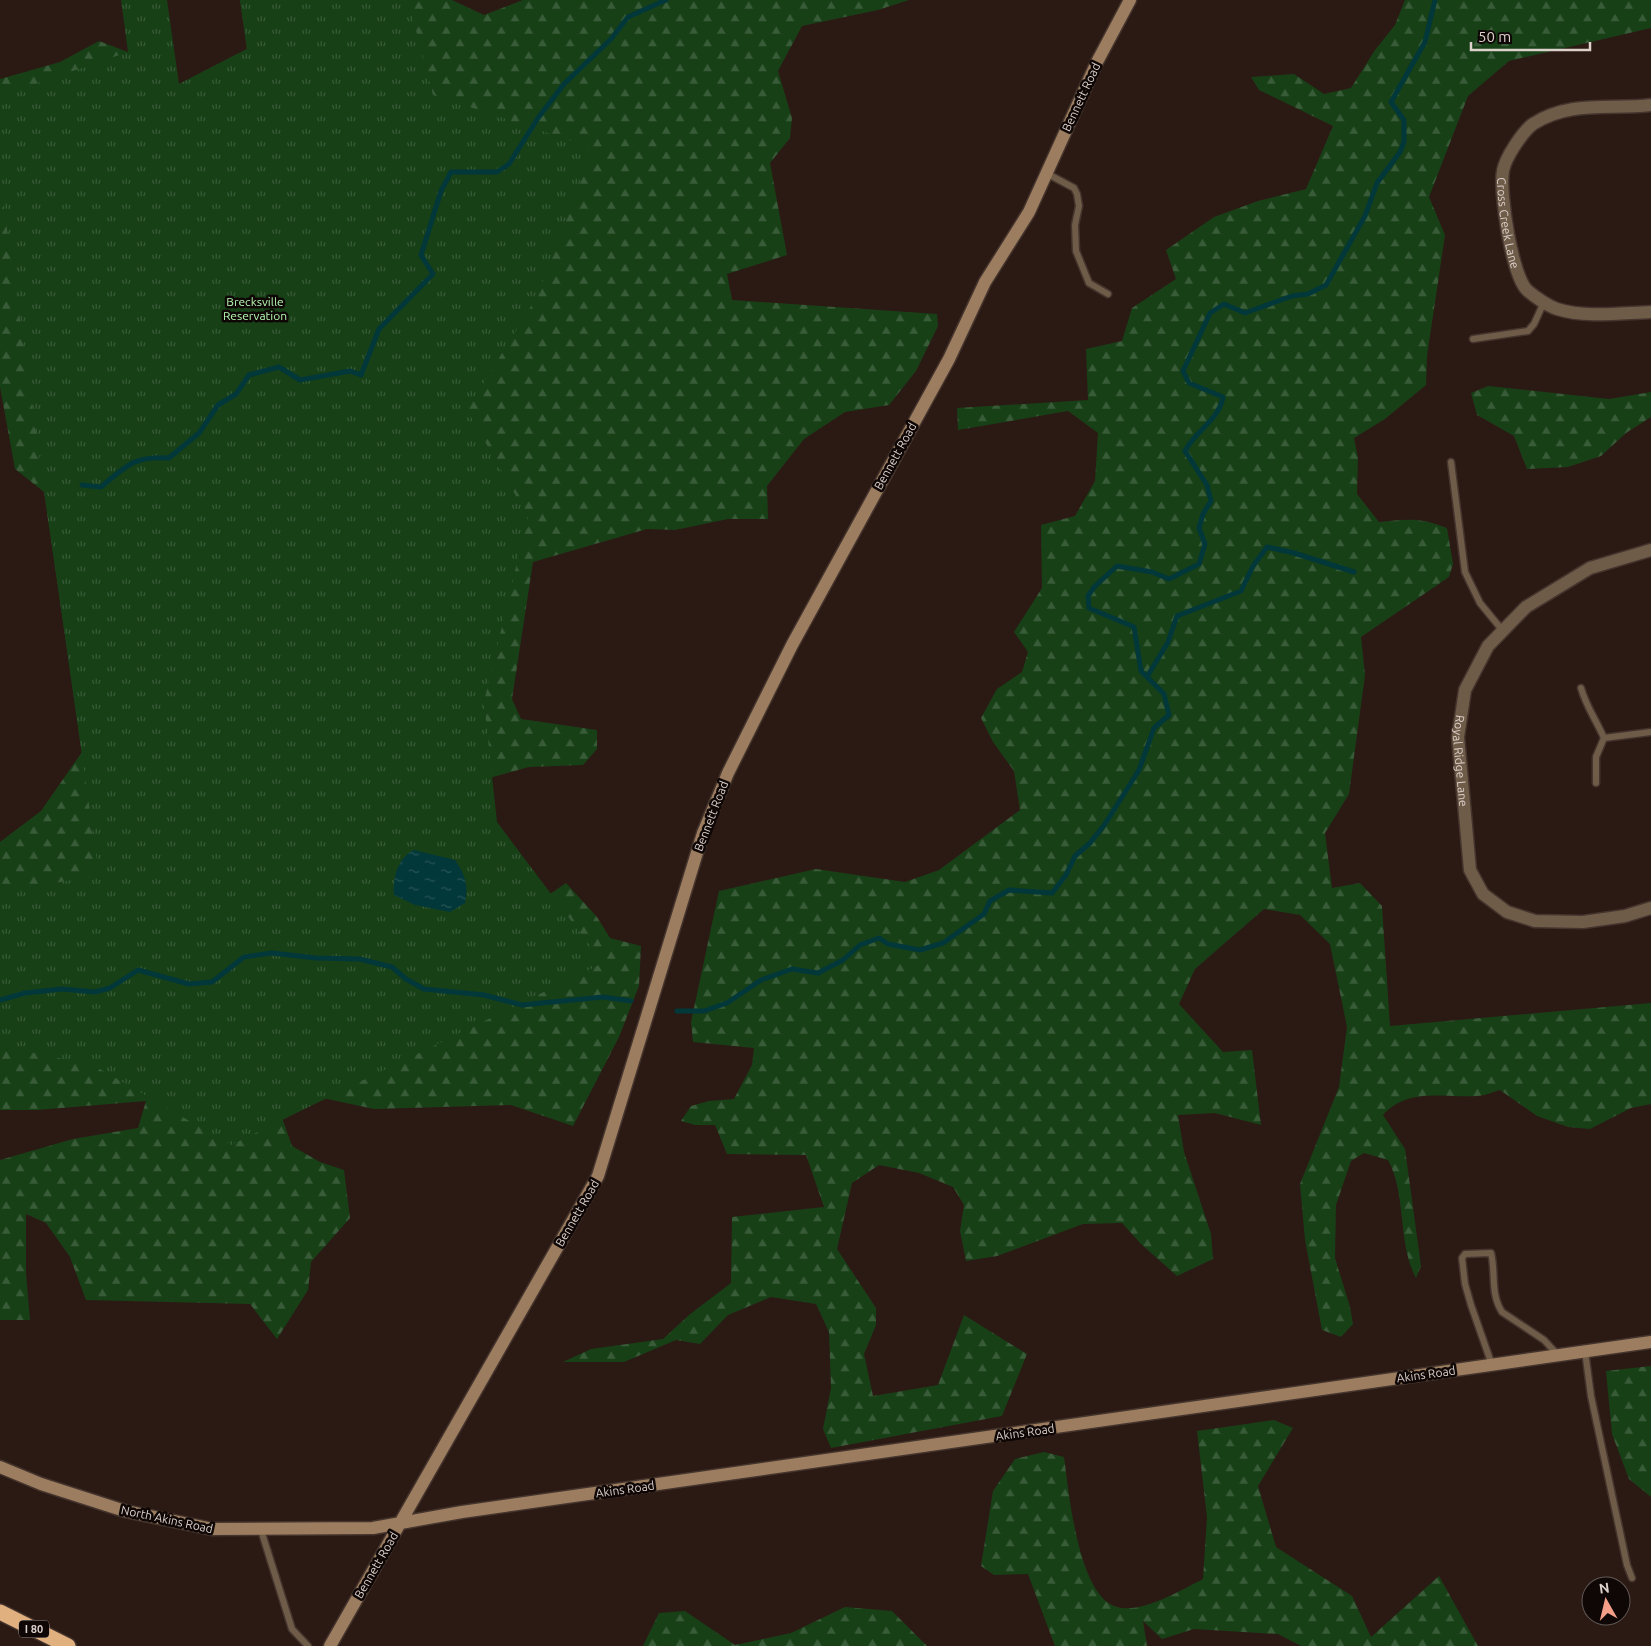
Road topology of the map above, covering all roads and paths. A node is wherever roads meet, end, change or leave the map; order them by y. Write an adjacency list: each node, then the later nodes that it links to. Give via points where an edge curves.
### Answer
1 (1130, 0): 3 (street, Bennett Road, via 1097,62)
2 (1651, 105): 5 (street, Cross Creek Lane, via 1563,110 1532,124 1518,140 1503,170 1503,204 1511,254 1526,290)
3 (1046, 173): 4 (lane, via 1074,188 1079,206 1076,250 1089,283); 21 (street, Bennett Road, via 1029,212 985,282 949,359 792,644 728,773 703,833 598,1176)
4 (1108, 294)
5 (1545, 302): 6 (street, Cross Creek Lane, via 1556,308 1599,314); 7 (lane, via 1528,331)
6 (1651, 312)
7 (1473, 339)
8 (1451, 462): 10 (lane, via 1465,572 1480,603)
9 (1651, 550): 10 (street, Royal Ridge Lane, via 1590,568 1526,608)
10 (1503, 631): 15 (street, Royal Ridge Lane, via 1488,646 1465,690 1458,737 1470,870 1483,894 1507,912 1535,921 1583,922 1625,916)
11 (1581, 688): 13 (lane, via 1586,707)
12 (1651, 732): 13 (lane)
13 (1604, 738): 14 (lane, via 1596,757)
14 (1596, 783)
15 (1651, 908)
16 (1651, 1342): 17 (street, Akins Road)
17 (1584, 1351): 18 (street, Akins Road); 23 (lane)
18 (1558, 1356): 19 (street, Akins Road); 19 (lane, via 1544,1340 1502,1312 1497,1305 1491,1253 1465,1254 1462,1258 1465,1284)
19 (1492, 1365): 21 (street, Akins Road)
20 (0, 1467): 22 (street, North Akins Road, via 125,1511 212,1529)
21 (400, 1522): 22 (street, North Akins Road, via 360,1529); 27 (street, Bennett Road)
22 (261, 1530): 26 (lane, via 292,1628)
23 (1632, 1578)
24 (0, 1612): 25 (highway, I 80)
25 (68, 1646)
26 (308, 1646)
27 (330, 1646)

